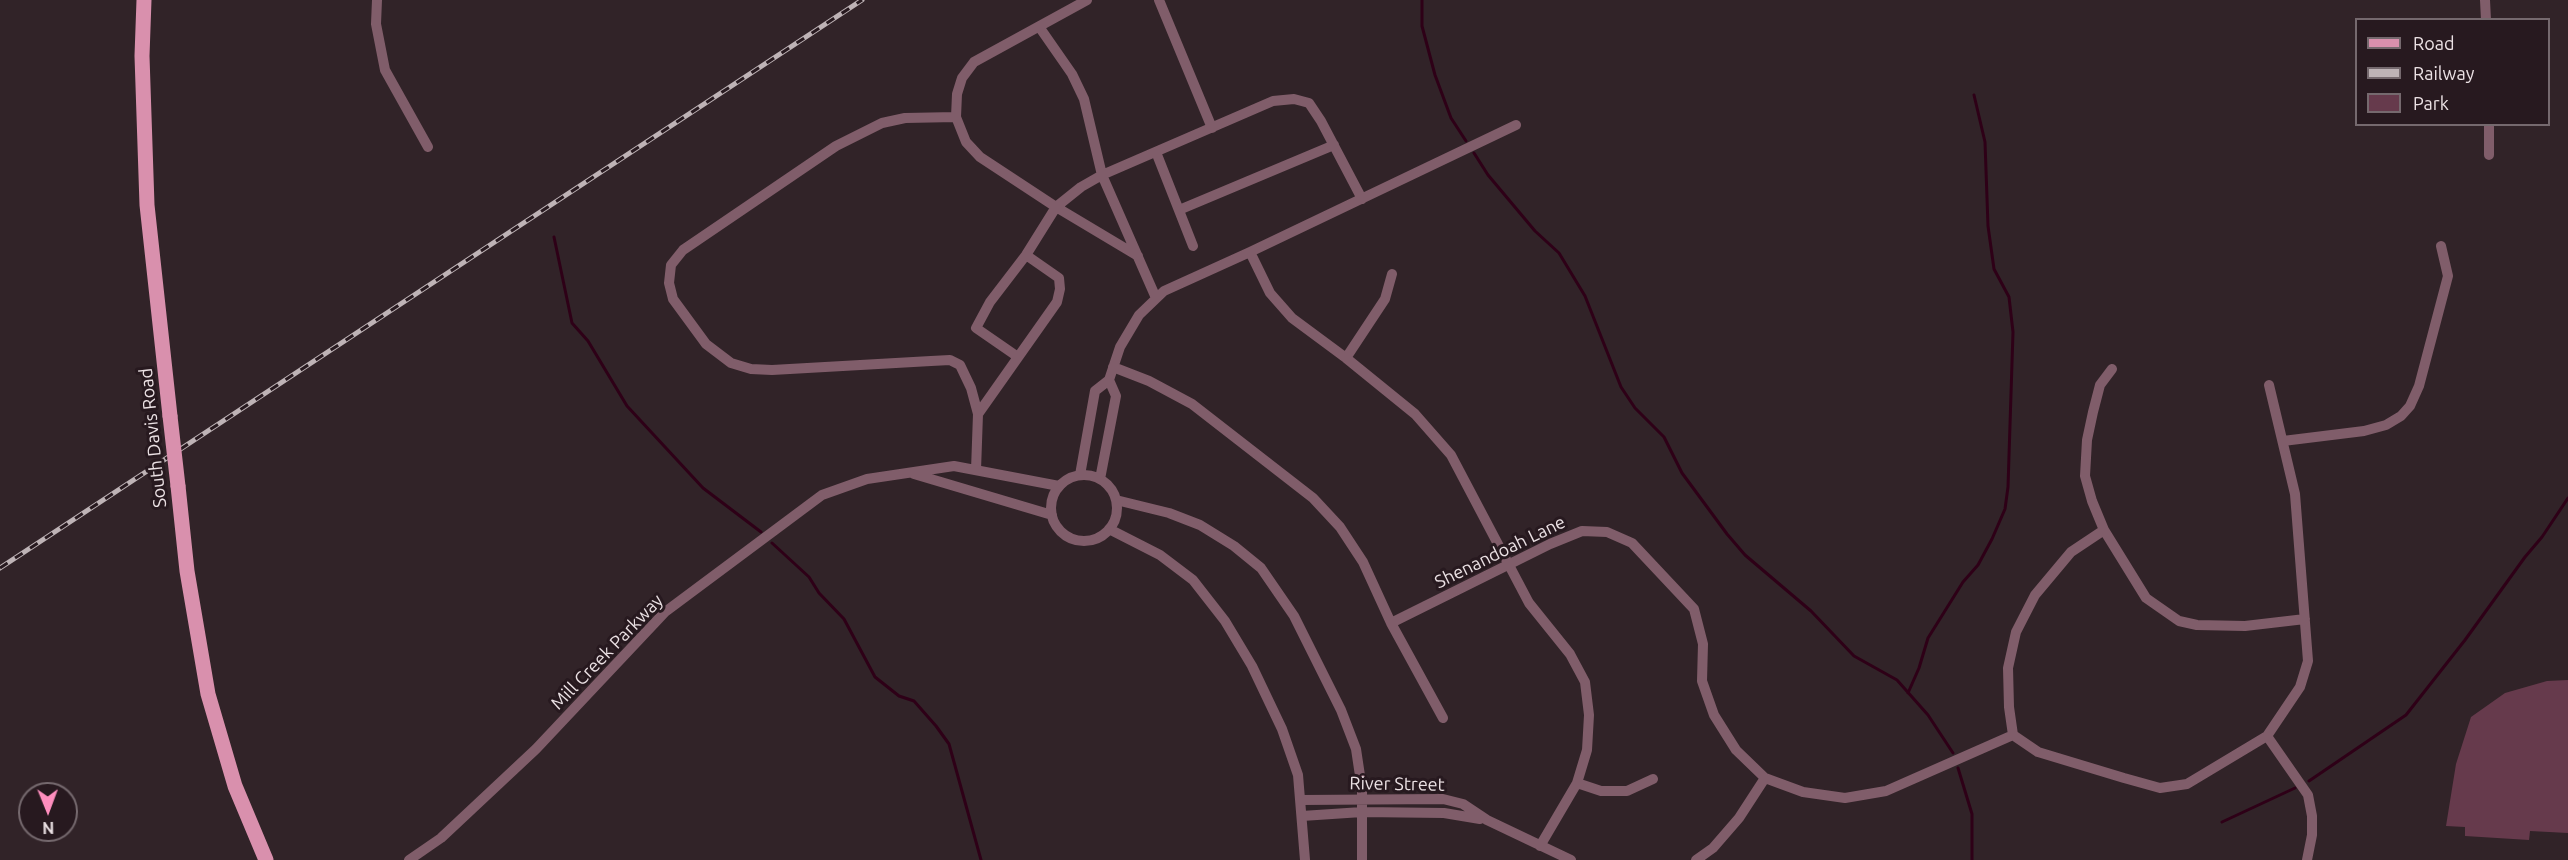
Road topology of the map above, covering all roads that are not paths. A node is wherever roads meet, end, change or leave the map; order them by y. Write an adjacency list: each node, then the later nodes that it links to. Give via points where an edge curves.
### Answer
1 (144, 0): 59 (main road, South Davis Road, bridge, via 147,205 188,571 208,694 235,786)
2 (377, 0): 13 (street, via 376,24 385,70)
3 (1087, 0): 7 (street)
4 (1159, 0): 11 (street)
5 (2485, 0): 6 (street)
6 (2486, 18)
7 (1040, 28): 8 (street, via 974,62 962,78); 16 (street, via 1084,99)
8 (956, 117): 18 (street, via 966,142 980,157); 33 (street, via 905,118 882,123 836,146 683,250 671,265 669,283 673,299 706,344 731,363 772,370 950,360 960,366)
9 (1516, 125): 17 (street)
10 (2489, 126): 15 (street)
11 (1212, 128): 12 (street, via 1273,101 1294,99 1309,103); 14 (street)
12 (1334, 145): 17 (street); 19 (street)
13 (428, 147)
14 (1156, 152): 16 (street); 19 (street)
15 (2489, 156)
16 (1102, 175): 18 (street); 24 (street)
17 (1362, 199): 22 (street)
18 (1056, 207): 23 (street); 24 (street)
19 (1179, 210): 20 (street)
20 (1193, 246)
21 (2441, 246): 34 (street, via 2448,276 2419,386 2410,406 2386,425)
22 (1250, 252): 26 (street); 28 (street, via 1270,293 1292,318)
23 (1026, 255): 27 (street, via 1059,278 1060,289 1057,302); 27 (street, via 990,302 976,328)
24 (1138, 256): 26 (street)
25 (1392, 274): 28 (street, via 1385,299)
26 (1156, 298): 29 (street, via 1139,315)
27 (1018, 357): 33 (street)
28 (1347, 358): 44 (street, via 1415,414 1451,455)
29 (1113, 367): 31 (street); 46 (street, via 1192,404 1313,498 1340,527 1363,562)
30 (2112, 369): 43 (street, via 2100,385 2085,476)
31 (1109, 380): 37 (street, via 1095,391); 38 (street, via 1116,396)
32 (2269, 385): 34 (street)
33 (978, 414): 35 (street)
34 (2283, 441): 45 (street, via 2295,494)
35 (976, 470): 36 (street, Mill Creek Parkway, via 954,466); 39 (street, Mill Creek Parkway)
36 (914, 473): 41 (street); 60 (street, Mill Creek Parkway, via 867,479 822,495 665,612 536,749 441,838)
37 (1080, 475): 38 (street); 39 (street)
38 (1100, 479): 40 (street)
39 (1059, 486): 41 (street, via 1052,498)
40 (1116, 500): 42 (street); 53 (street, via 1200,525 1261,568 1294,616 1341,710 1356,749)
41 (1052, 515): 42 (street, via 1060,530 1079,540 1091,540)
42 (1109, 529): 54 (street, via 1160,555 1209,598 1252,666 1282,729 1298,775)
43 (2104, 530): 45 (street, via 2146,598 2179,621 2245,626); 48 (street, via 2071,552 2035,595 2016,632 2008,668)
44 (1509, 565): 46 (street, Shenandoah Lane); 50 (street, Shenandoah Lane, via 1581,531 1607,532 1632,543 1694,609 1703,644 1702,681 1714,715 1736,750); 52 (street, via 1529,603 1570,654 1585,682 1589,715 1587,750)
45 (2305, 619): 49 (street, via 2308,661 2300,687)
46 (1391, 623): 47 (street)
47 (1443, 718)
48 (2013, 735): 49 (street, via 2038,752 2160,788 2187,784); 50 (street, via 1886,791 1845,798 1803,792)
49 (2267, 736): 65 (street, via 2308,795 2312,836)
50 (1765, 778): 64 (street, via 1739,818 1713,848)
51 (1653, 779): 52 (street, via 1628,791 1601,791)
52 (1577, 783): 58 (street)
53 (1362, 799): 54 (street, River Street); 55 (street); 57 (street, River Street, via 1443,799 1463,804)
54 (1301, 800): 56 (street)
55 (1362, 812): 56 (street, River Street); 57 (street, River Street, via 1444,813); 62 (street)
56 (1302, 816): 61 (street)
57 (1486, 820): 58 (street, River Street)
58 (1540, 846): 63 (street, River Street)
59 (266, 860)
60 (409, 860)
61 (1305, 860)
62 (1362, 860)
63 (1571, 860)
64 (1696, 860)
65 (2307, 860)

